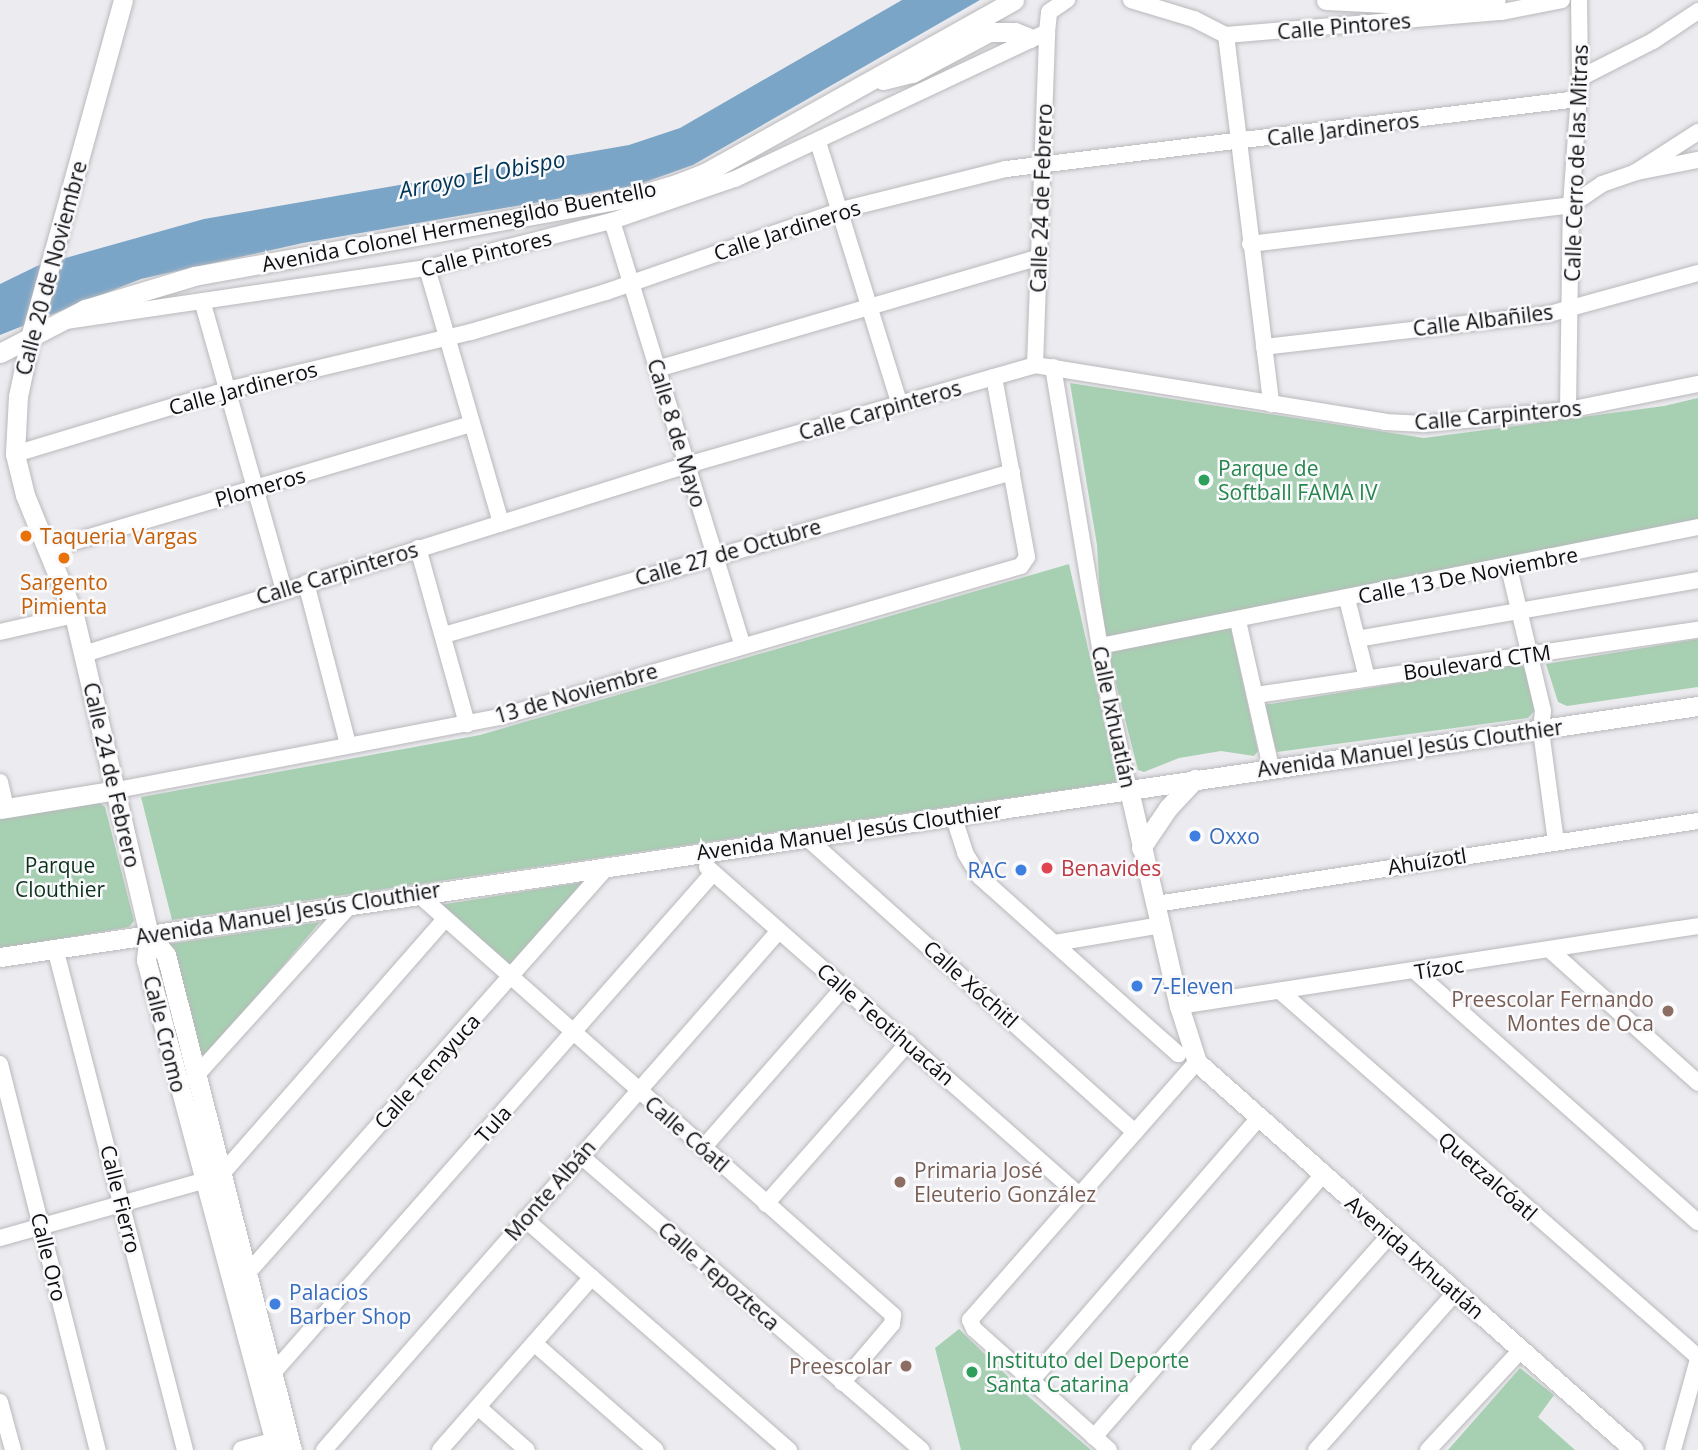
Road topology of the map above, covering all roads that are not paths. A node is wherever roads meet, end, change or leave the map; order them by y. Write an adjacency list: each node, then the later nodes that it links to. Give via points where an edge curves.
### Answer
1 (123, 0): 33 (street, Calle 20 de Noviembre)
2 (1014, 0): 13 (street, Avenida Colonel Hermenegildo Buentello)
3 (1067, 0): 10 (street, via 1049,12)
4 (1131, 0): 11 (street, via 1194,19)
5 (1326, 0): 6 (street, via 1447,6)
6 (1496, 0)
7 (1562, 0): 11 (street, Calle Pintores, via 1502,12)
8 (1579, 0): 12 (street, Calle Cerro de las Mitras)
9 (1698, 12): 12 (street)
10 (1038, 35): 13 (street, via 989,32 912,73); 16 (street, Calle Pintores); 19 (street, Calle 24 de Febrero)
11 (1226, 35): 17 (street)
12 (1580, 78): 14 (street, Calle Cerro de las Mitras)
13 (871, 80): 32 (street, Avenida Colonel Hermenegildo Buentello, via 705,173 629,198 194,276 118,296)
14 (1578, 99): 17 (street, Calle Jardineros); 21 (street, Calle Cerro de las Mitras)
15 (1698, 132): 20 (street)
16 (818, 142): 22 (street); 23 (street, Calle Pintores, via 735,179)
17 (1237, 142): 19 (street, Calle Jardineros); 24 (street)
18 (1698, 160): 20 (street)
19 (1045, 164): 22 (street, Calle Jardineros, via 1006,169); 25 (street, Calle 24 de Febrero)
20 (1636, 172): 21 (street, via 1602,184)
21 (1571, 205): 24 (street); 31 (street, Calle Cerro de las Mitras)
22 (841, 210): 28 (street, Calle Jardineros); 30 (street)
23 (612, 221): 26 (street, Calle Pintores); 28 (street, Calle 8 de Mayo)
24 (1250, 244): 35 (street)
25 (1037, 258): 30 (street); 37 (street, Calle 24 de Febrero)
26 (427, 268): 29 (street, Calle Pintores); 34 (street)
27 (1698, 273): 31 (street, Calle Albañiles)
28 (632, 282): 34 (street, Calle Jardineros); 39 (street, Calle 8 de Mayo)
29 (203, 304): 32 (street, Calle Pintores); 42 (street)
30 (869, 306): 39 (street); 45 (street)
31 (1571, 308): 35 (street, Calle Albañiles); 46 (street, Calle Cerro de las Mitras)
32 (54, 322): 33 (street, Avenida Colonel Hermenegildo Buentello)
33 (31, 335): 36 (street, Avenida Colonel Hermenegildo Buentello); 43 (street, Calle 20 de Noviembre)
34 (444, 336): 42 (street, Calle Jardineros); 47 (street)
35 (1264, 347): 44 (street)
36 (0, 353)
37 (1035, 365): 38 (street, Calle Carpinteros); 40 (street, Calle Carpinteros)
38 (1054, 367): 44 (street, Calle Carpinteros); 70 (street, Calle Ixhuatlán)
39 (657, 369): 49 (street, Calle 8 de Mayo)
40 (994, 377): 45 (street, Calle Carpinteros); 50 (street)
41 (1698, 384): 46 (street, Calle Carpinteros)
42 (227, 390): 48 (street, Calle Jardineros); 51 (street)
43 (9, 393): 48 (street, Calle 20 de Noviembre)
44 (1271, 404): 46 (street, Calle Carpinteros, via 1424,424)
45 (900, 406): 49 (street, Calle Carpinteros)
46 (1568, 410)
47 (470, 424): 51 (street, Plomeros); 52 (street)
48 (15, 454): 55 (street, Calle 20 de Noviembre, via 25,495)
49 (687, 466): 52 (street, Calle Carpinteros); 56 (street, Calle 8 de Mayo)
50 (1012, 472): 56 (street, Calle 27 de Octubre); 69 (street, 13 de Noviembre, via 1027,563)
51 (256, 488): 55 (street, Plomeros); 60 (street)
52 (501, 523): 54 (street, Calle Carpinteros)
53 (1698, 527): 57 (street, Calle 13 De Noviembre)
54 (418, 548): 59 (street, Calle Carpinteros); 67 (street)
55 (49, 549): 63 (street, Calle 20 de Noviembre)
56 (715, 555): 67 (street, Calle 27 de Octubre); 69 (street, Calle 8 de Mayo)
57 (1509, 568): 61 (street, Calle 13 De Noviembre); 62 (street)
58 (1698, 580): 62 (street)
59 (306, 583): 60 (street, Calle Carpinteros); 78 (street)
60 (284, 590): 71 (street, Calle Carpinteros)
61 (1347, 599): 64 (street, Calle 13 De Noviembre); 68 (street)
62 (1520, 609): 68 (street); 72 (street)
63 (74, 615): 66 (street); 71 (street, Calle 24 de Febrero)
64 (1238, 621): 70 (street, Calle 13 De Noviembre); 74 (street)
65 (1698, 630): 72 (street, Boulevard CTM)
66 (0, 632)
67 (444, 635): 76 (street)
68 (1357, 639): 73 (street)
69 (742, 644): 76 (street, 13 de Noviembre)
70 (1100, 646): 83 (street, Calle Ixhuatlán)
71 (84, 654): 82 (street, Calle 24 de Febrero)
72 (1531, 654): 73 (street, Boulevard CTM); 77 (street, via 1543,711)
73 (1367, 678): 74 (street, Boulevard CTM)
74 (1256, 695): 79 (street)
75 (1698, 706): 77 (street, Avenida Manuel Jesús Clouthier)
76 (467, 724): 78 (street, 13 de Noviembre)
77 (1541, 731): 79 (street, Avenida Manuel Jesús Clouthier); 88 (street)
78 (348, 744): 82 (street, 13 de Noviembre)
79 (1271, 766): 80 (street, Avenida Manuel Jesús Clouthier)
80 (1195, 779): 83 (street, Avenida Manuel Jesús Clouthier); 89 (street, via 1158,820)
81 (0, 782): 84 (street)
82 (117, 790): 84 (street); 100 (street, Calle 24 de Febrero)
83 (1129, 790): 85 (street, Avenida Manuel Jesús Clouthier); 89 (street, Calle Ixhuatlán)
84 (3, 809)
85 (953, 816): 87 (street, Avenida Manuel Jesús Clouthier); 101 (street, via 980,877)
86 (1698, 821): 88 (street, Ahuízotl)
87 (806, 837): 90 (street, Avenida Manuel Jesús Clouthier); 119 (street, Calle Xóchitl)
88 (1556, 842): 95 (street, Ahuízotl)
89 (1141, 848): 95 (street, Calle Ixhuatlán)
90 (694, 853): 91 (street, Avenida Manuel Jesús Clouthier); 92 (street, Calle Teotihuacán)
91 (608, 866): 93 (street, Avenida Manuel Jesús Clouthier); 106 (street, Calle Tenayuca)
92 (713, 873): 99 (street, Calle Teotihuacán); 110 (street, Tula)
93 (418, 894): 94 (street, Avenida Manuel Jesús Clouthier); 96 (street, Calle Cóatl)
94 (351, 904): 100 (street, Avenida Manuel Jesús Clouthier); 115 (street)
95 (1156, 904): 97 (street, Calle Ixhuatlán)
96 (444, 920): 106 (street, Calle Cóatl); 123 (street)
97 (1161, 925): 101 (street); 109 (street, Calle Ixhuatlán)
98 (1698, 926): 103 (street, Tízoc)
99 (778, 932): 107 (street, Calle Teotihuacán); 117 (street, Monte Albán)
100 (149, 934): 102 (street, Avenida Manuel Jesús Clouthier); 115 (street, Calle Cromo, via 166,955); 123 (street, Calle Cromo, via 146,960)
101 (1055, 943): 112 (street)
102 (55, 948): 104 (street, Avenida Manuel Jesús Clouthier); 126 (street, Calle Fierro)
103 (1550, 950): 105 (street, Tízoc); 116 (street)
104 (0, 957)
105 (1416, 972): 108 (street, Tízoc); 128 (street)
106 (511, 978): 110 (street, Calle Cóatl); 132 (street, Calle Tenayuca)
107 (843, 988): 111 (street, Calle Teotihuacán); 120 (street)
108 (1281, 992): 109 (street, Tízoc); 137 (street, Quetzalcóatl)
109 (1179, 1006): 113 (street, Calle Ixhuatlán)
110 (574, 1034): 117 (street, Calle Cóatl); 138 (street, Tula)
111 (908, 1043): 124 (street, Calle Teotihuacán); 125 (street)
112 (1178, 1054)
113 (1197, 1062): 118 (street, Avenida Ixhuatlán); 119 (street)
114 (0, 1064): 129 (street, Calle Oro)
115 (194, 1078): 123 (street, Calle Cromo)
116 (1698, 1083)
117 (636, 1090): 120 (street, Calle Cóatl); 121 (street, Monte Albán)
118 (1258, 1119): 122 (street, Avenida Ixhuatlán); 139 (street)
119 (1135, 1132): 124 (street)
120 (703, 1148): 125 (street, Calle Cóatl)
121 (581, 1156): 127 (street, Monte Albán); 140 (street, Calle Tepozteca)
122 (1322, 1176): 130 (street, Avenida Ixhuatlán); 143 (street)
123 (211, 1181): 126 (street); 132 (street, Calle Cromo); 144 (street, Calle Cromo)
124 (1078, 1194): 139 (street, via 970,1323)
125 (766, 1204): 140 (street, Calle Cóatl, via 894,1317)
126 (123, 1207): 129 (street); 147 (street, Calle Fierro)
127 (525, 1219): 133 (street); 149 (street, Monte Albán)
128 (1698, 1222)
129 (41, 1227): 131 (street); 146 (street, Calle Oro)
130 (1390, 1235): 134 (street, Avenida Ixhuatlán); 156 (street)
131 (0, 1238)
132 (246, 1276): 138 (street, Calle Cromo)
133 (592, 1277): 135 (street); 153 (street)
134 (1456, 1292): 136 (street, Avenida Ixhuatlán); 157 (street)
135 (534, 1343): 142 (street); 152 (street)
136 (1521, 1350): 158 (street); 159 (street, Avenida Ixhuatlán)
137 (1698, 1358): 160 (street)
138 (272, 1374): 144 (street, Calle Cromo)
139 (1031, 1381): 143 (street)
140 (842, 1383): 154 (street, Calle Tepozteca)
141 (0, 1402): 145 (street)
142 (478, 1407): 150 (street); 151 (street)
143 (1094, 1437): 155 (street)
144 (281, 1447): 148 (street)
145 (13, 1450)
146 (98, 1450)
147 (185, 1450)
148 (242, 1450)
149 (324, 1450)
150 (440, 1450)
151 (527, 1450)
152 (656, 1450)
153 (789, 1450)
154 (922, 1450)
155 (1109, 1450)
156 (1199, 1450)
157 (1316, 1450)
158 (1428, 1450)
159 (1634, 1450)
160 (1673, 1450)

